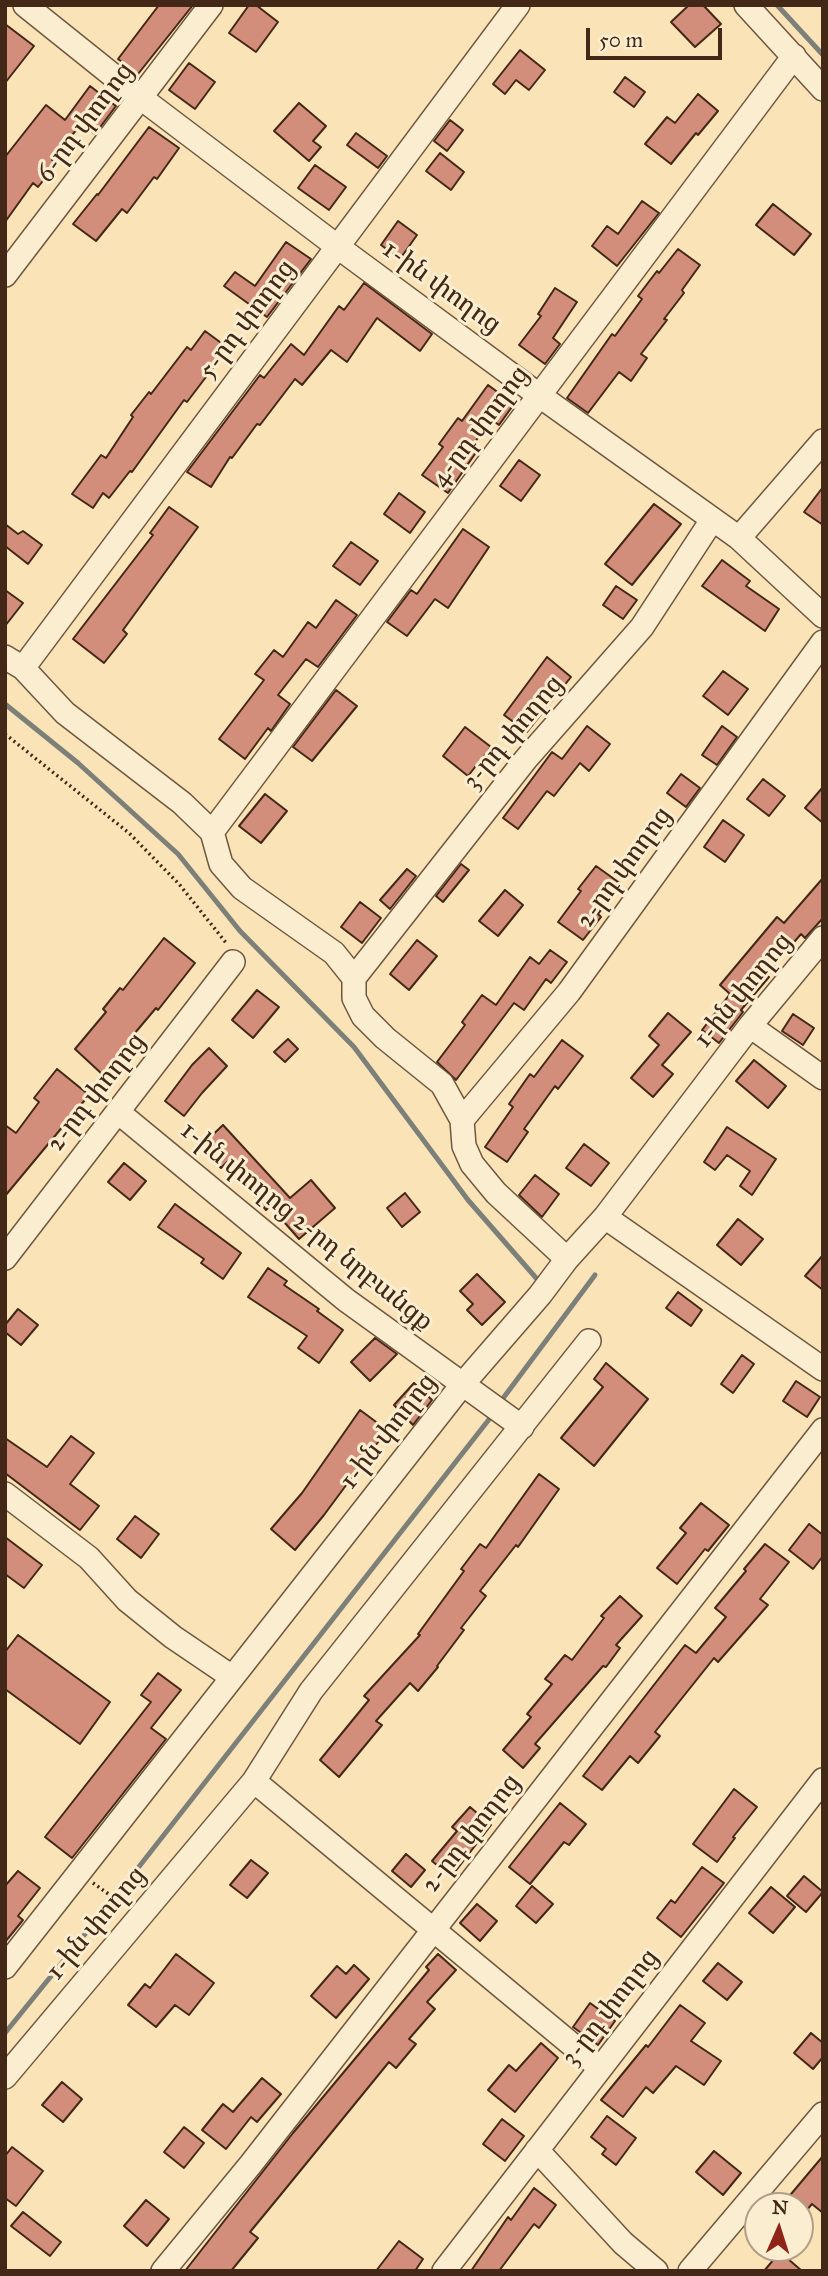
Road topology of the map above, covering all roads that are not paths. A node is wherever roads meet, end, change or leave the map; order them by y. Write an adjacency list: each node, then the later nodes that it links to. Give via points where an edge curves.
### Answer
1 (25, 5): 7 (street, 1-ին փողոց)
2 (211, 5): 7 (street, 6-րդ փողոց)
3 (518, 5): 8 (street, 5-րդ փողոց)
4 (746, 5): 5 (street)
5 (794, 56): 6 (street); 10 (street, 4-րդ փողոց)
6 (823, 89)
7 (141, 99): 8 (street, 1-ին փողոց); 9 (street, 6-րդ փողոց)
8 (338, 247): 10 (street, 1-ին փողոց); 16 (street, 5-րդ փողոց)
9 (5, 275)
10 (540, 396): 12 (street, 1-ին փողոց); 17 (street, 4-րդ փողոց)
11 (823, 440): 13 (street)
12 (712, 520): 13 (street, 1-ին փողոց); 20 (street, 3-րդ փողոց, via 642,627 526,759)
13 (739, 538): 14 (street, 1-ին փողոց)
14 (823, 616)
15 (823, 642): 24 (street, 2-րդ փողոց, via 569,992)
16 (14, 663): 17 (street, via 65,713 182,803)
17 (212, 832): 20 (street, via 222,864 242,888 334,953)
18 (823, 938): 21 (street, 1-ին փողոց)
19 (233, 962): 23 (street, 2-րդ փողոց)
20 (354, 978): 24 (street, via 354,998 363,1016 442,1084)
21 (750, 1026): 22 (street); 25 (street, 1-ին փողոց)
22 (823, 1078)
23 (118, 1112): 26 (street, 2-րդ փողոց); 30 (street, 1-ին փողոց 2-րդ նրբանցք, via 346,1300)
24 (461, 1120): 27 (street, via 472,1164 496,1193)
25 (605, 1217): 27 (street, 1-ին փողոց); 29 (street)
26 (5, 1258)
27 (567, 1259): 30 (street, 1-ին փողոց)
28 (589, 1341): 31 (street, 1-ին փողոց)
29 (823, 1368)
30 (462, 1385): 31 (street, 1-ին փողոց 2-րդ նրբանցք); 34 (street, 1-ին փողոց)
31 (522, 1427): 36 (street, 1-ին փողոց, via 312,1691)
32 (823, 1430): 37 (street, 2-րդ փողոց)
33 (5, 1494): 34 (street, via 89,1558 127,1600)
34 (232, 1677): 38 (street, 1-ին փողոց)
35 (823, 1780): 39 (street, 3-րդ փողոց)
36 (254, 1781): 37 (street); 40 (street, 1-ին փողոց)
37 (433, 1931): 39 (street); 43 (street, 2-րդ փողոց)
38 (5, 1967)
39 (600, 2068): 42 (street, 3-րդ փողոց)
40 (5, 2077)
41 (823, 2114): 46 (street)
42 (537, 2150): 44 (street, 3-րդ փողոց); 45 (street, via 623,2243)
43 (163, 2271)
44 (444, 2271)
45 (656, 2271)
46 (690, 2271)

